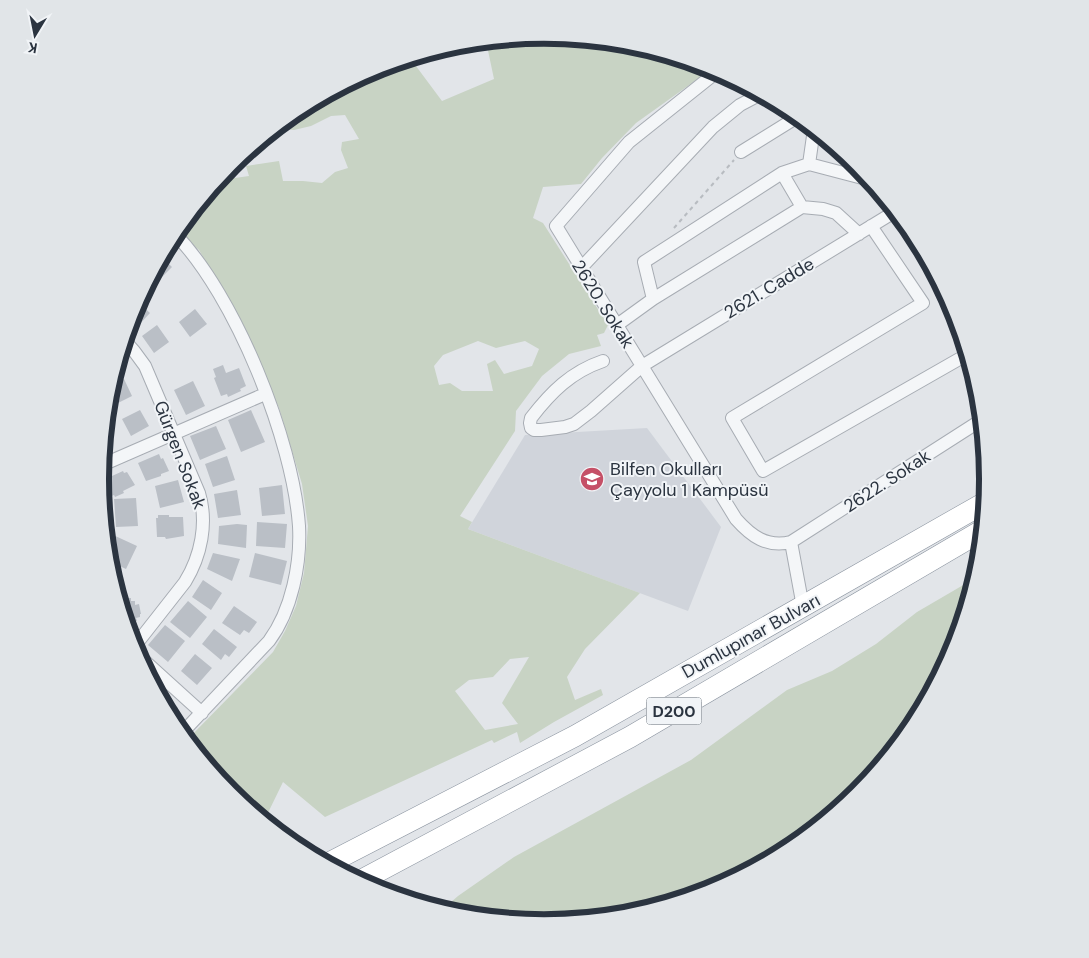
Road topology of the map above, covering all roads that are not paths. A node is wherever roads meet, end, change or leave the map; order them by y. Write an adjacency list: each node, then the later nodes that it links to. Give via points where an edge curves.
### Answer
1 (711, 77): 14 (street, 2620. Sokak, via 628,142 556,226)
2 (754, 98): 14 (street, via 713,128)
3 (791, 121): 5 (street)
4 (813, 137): 6 (street)
5 (740, 152)
6 (809, 164): 7 (street); 8 (street)
7 (782, 173): 9 (street); 15 (street, via 644,262)
8 (857, 177)
9 (802, 207): 12 (street, via 836,213); 15 (street)
10 (890, 214): 11 (street, 2621. Cadde)
11 (871, 226): 12 (street, 2621. Cadde); 18 (street, via 923,303 732,418 763,471)
12 (859, 234): 20 (street, 2621. Cadde)
13 (181, 241): 21 (street, via 219,294)
14 (581, 268): 16 (street, 2620. Sokak)
15 (652, 299): 16 (street)
16 (617, 325): 20 (street, 2620. Sokak)
17 (130, 347): 23 (street, Gürgen Sokak, via 145,366)
18 (962, 357)
19 (602, 361): 20 (street, 2621. Cadde, via 584,368 558,386 531,418 531,428 565,428 574,424)
20 (642, 366): 27 (street, 2620. Sokak, via 736,519 750,534 768,543)
21 (265, 394): 23 (street); 31 (street, via 286,455 296,502 299,542 293,582 277,630)
22 (976, 423): 27 (street, 2622. Sokak)
23 (174, 434): 24 (street); 29 (street, Gürgen Sokak, via 203,505 202,537 196,560 185,582)
24 (110, 462)
25 (979, 506): 28 (highway, Dumlupınar Bulvarı / D200)
26 (976, 535): 34 (highway, Dumlupınar Bulvarı / D200, via 630,737)
27 (791, 542): 28 (street)
28 (803, 607): 33 (highway, Dumlupınar Bulvarı / D200, via 575,736)
29 (140, 640)
30 (152, 668): 31 (street)
31 (202, 713): 32 (street)
32 (188, 727)
33 (335, 860)
34 (368, 877)

